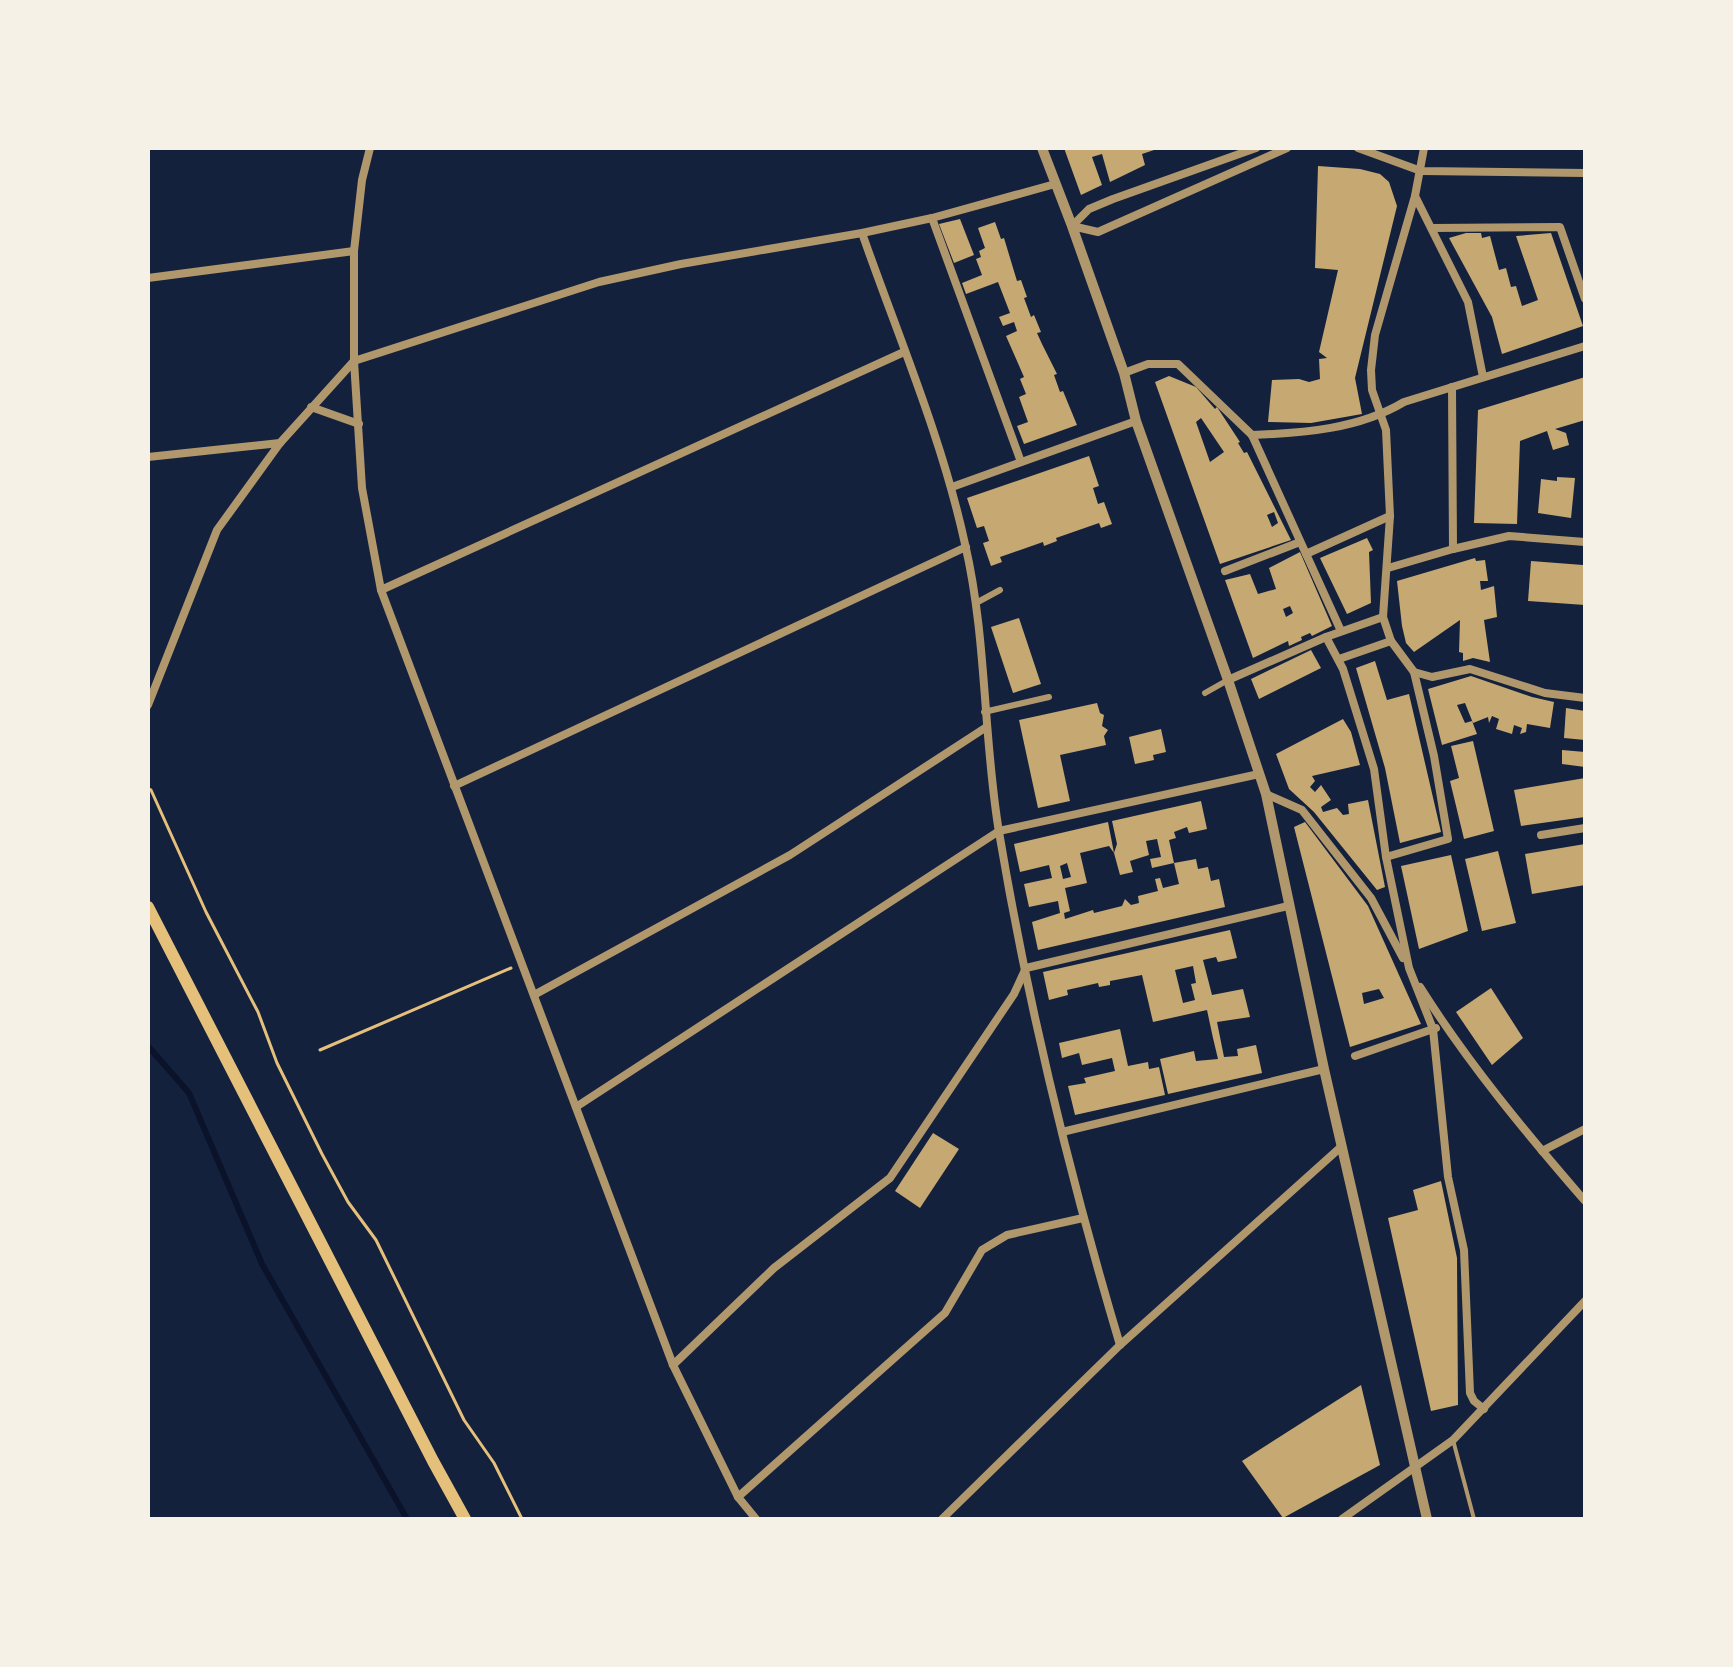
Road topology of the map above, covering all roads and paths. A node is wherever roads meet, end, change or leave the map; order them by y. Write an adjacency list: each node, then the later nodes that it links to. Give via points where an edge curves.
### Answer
1 (370, 148): 15 (street)
2 (1042, 148): 9 (street)
3 (1256, 148): 12 (street, via 1089,209)
4 (1287, 148): 12 (street, via 1098,232)
5 (1358, 148): 7 (street)
6 (1424, 148): 7 (street)
7 (1421, 171): 8 (street); 10 (street)
8 (1585, 173)
9 (1055, 184): 11 (street); 12 (street)
10 (1415, 196): 13 (street); 25 (street, via 1375,335 1371,380)
11 (932, 218): 14 (street); 31 (street)
12 (1072, 226): 21 (street)
13 (1432, 228): 17 (street, via 1560,227); 22 (street, via 1468,302)
14 (862, 233): 19 (street); 20 (street, via 599,282)
15 (354, 251): 16 (street); 20 (street)
16 (148, 278)
17 (1585, 299)
18 (1585, 346): 22 (street)
19 (904, 352): 32 (street); 41 (street)
20 (354, 361): 24 (street); 27 (street)
21 (1124, 373): 26 (street); 28 (street, via 1148,364 1178,364)
22 (1483, 377): 23 (street)
23 (1452, 387): 25 (street, via 1404,402); 37 (street)
24 (311, 407): 27 (street); 29 (street)
25 (1379, 417): 28 (street, via 1304,433); 33 (street, via 1386,430)
26 (1136, 421): 31 (street); 50 (street)
27 (359, 424): 41 (street, via 362,488)
28 (1252, 435): 34 (street)
29 (280, 443): 30 (street); 54 (street, via 217,530)
30 (148, 457)
31 (1021, 462): 32 (street)
32 (952, 487): 36 (street)
33 (1390, 516): 38 (street); 39 (street)
34 (1300, 542): 38 (street); 40 (street)
35 (1585, 542): 37 (street, via 1509,536)
36 (966, 547): 43 (street); 58 (street)
37 (1453, 549): 39 (street)
38 (1306, 554): 45 (street)
39 (1388, 568): 44 (street)
40 (1225, 571)
41 (381, 590): 58 (street)
42 (1000, 590): 43 (street)
43 (976, 603): 55 (street)
44 (1383, 617): 45 (street); 47 (street)
45 (1341, 631): 46 (street)
46 (1326, 637): 48 (street); 50 (street)
47 (1391, 641): 48 (street); 49 (street)
48 (1339, 659): 64 (street, via 1374,769)
49 (1414, 672): 53 (street, via 1432,677 1470,669 1545,693); 64 (street, via 1448,839)
50 (1228, 680): 51 (street); 57 (street)
51 (1205, 693)
52 (1049, 697): 55 (street)
53 (1585, 698)
54 (148, 705)
55 (984, 712): 56 (street)
56 (985, 728): 62 (street); 70 (street, via 790,855)
57 (1259, 774): 60 (street); 62 (street)
58 (454, 786): 67 (street)
59 (148, 789): 91 (path, via 322,1154 376,1240 464,1420 494,1463)
60 (1266, 794): 65 (street); 69 (street, via 1302,810 1371,898)
61 (1585, 828): 63 (street)
62 (999, 831): 68 (street); 76 (street)
63 (1541, 835)
64 (1386, 857): 69 (street)
65 (1288, 906): 68 (street); 75 (street)
66 (148, 907): 90 (highway)
67 (522, 963): 70 (street); 73 (path)
68 (1026, 968): 78 (street); 85 (street, via 1014,994 890,1178 774,1268)
69 (1409, 968): 71 (street); 72 (street)
70 (534, 995): 76 (street)
71 (1444, 1024): 72 (street); 80 (street)
72 (1433, 1029): 74 (street); 86 (street, via 1448,1177 1464,1250 1470,1393)
73 (320, 1050)
74 (1355, 1056)
75 (1324, 1069): 78 (street); 79 (street)
76 (576, 1107): 85 (street)
77 (1585, 1129): 80 (street)
78 (1062, 1132): 82 (street)
79 (1342, 1146): 84 (street); 88 (street)
80 (1542, 1151): 81 (street)
81 (1585, 1201)
82 (1083, 1218): 84 (street); 89 (street, via 1007,1235 982,1250 945,1313)
83 (1585, 1301): 86 (street)
84 (1120, 1345): 93 (street)
85 (673, 1365): 89 (street)
86 (1484, 1409): 87 (street)
87 (1453, 1440): 88 (street); 96 (lane)
88 (1416, 1468): 94 (street); 95 (street)
89 (738, 1497): 92 (street)
90 (465, 1519)
91 (522, 1519)
92 (756, 1519)
93 (942, 1519)
94 (1342, 1519)
95 (1427, 1519)
96 (1474, 1519)

